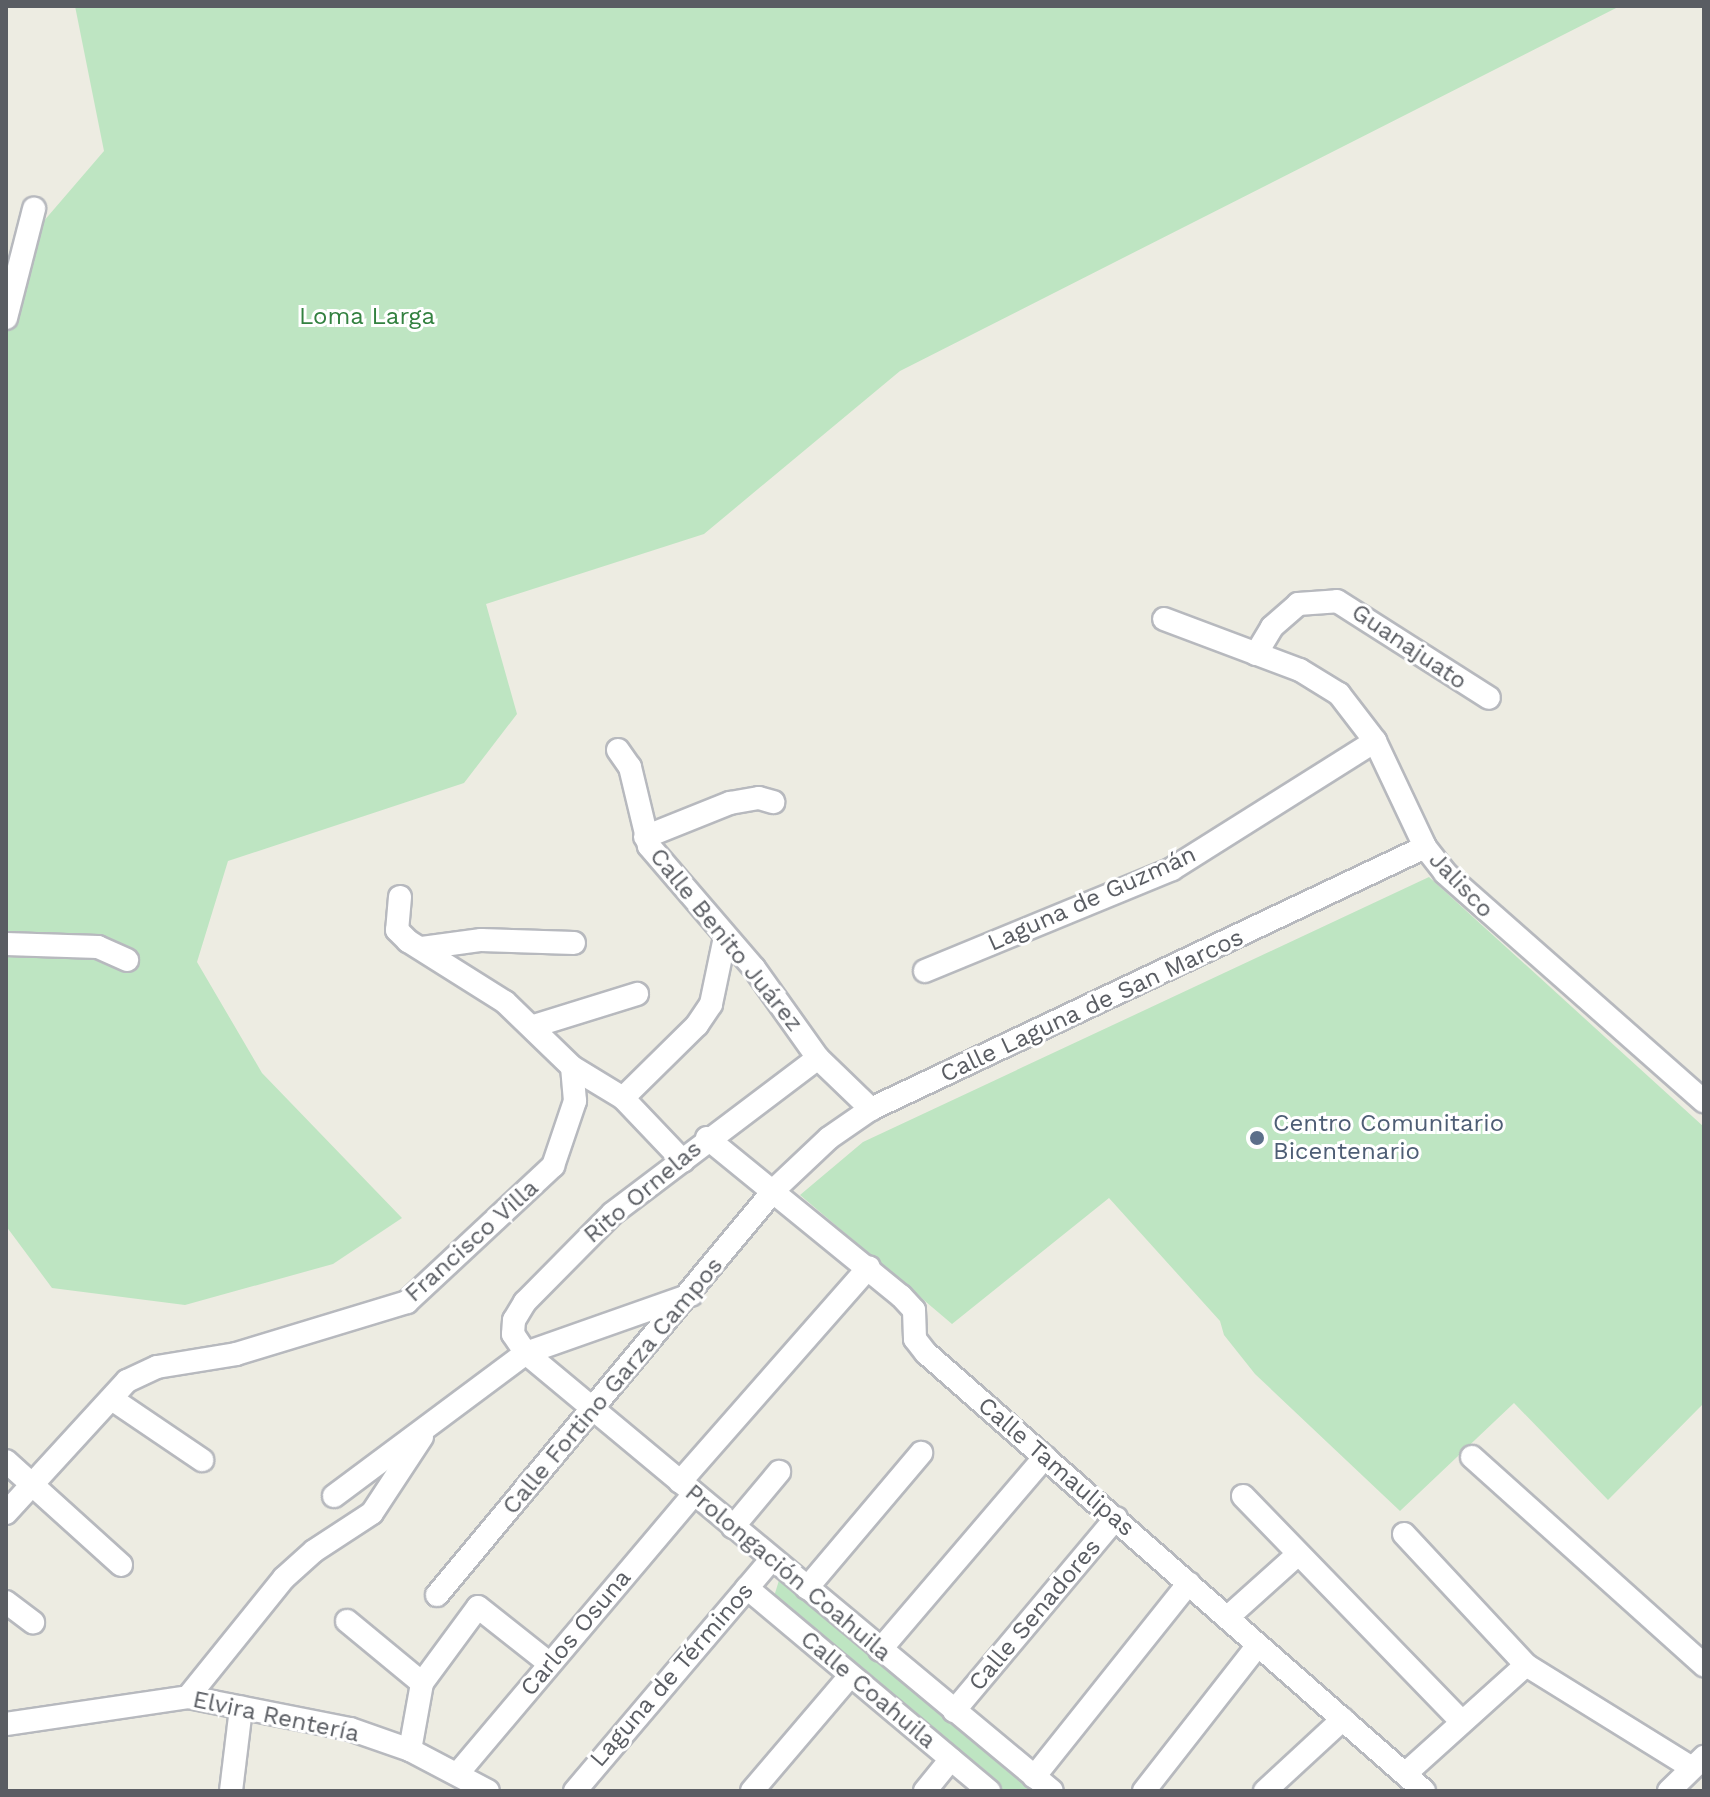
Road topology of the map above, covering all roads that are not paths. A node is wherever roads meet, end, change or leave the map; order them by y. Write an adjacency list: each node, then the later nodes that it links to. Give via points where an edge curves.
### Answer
1 (34, 209): 2 (street)
2 (6, 318)
3 (1164, 619): 4 (street, Jalisco)
4 (1256, 654): 5 (street, Guanajuato, via 1272,627 1298,604 1337,601); 6 (street, Jalisco, via 1309,675 1339,694)
5 (1489, 698)
6 (1375, 741): 10 (street, Jalisco); 17 (street, Laguna de Guzmán, via 1172,869)
7 (618, 750): 9 (street, Calle Benito Juárez, via 630,767)
8 (773, 802): 9 (street, via 759,798 730,803)
9 (645, 837): 12 (street, Calle Benito Juárez)
10 (1425, 847): 23 (street, Jalisco, via 1491,917); 24 (street, Calle Laguna de San Marcos)
11 (400, 897): 15 (street, via 397,930)
12 (725, 937): 20 (street, Calle Benito Juárez, via 754,968); 22 (street, via 711,1004 697,1025)
13 (574, 943): 15 (street, via 481,940)
14 (6, 944): 16 (street, via 61,942 98,947)
15 (422, 948): 19 (street)
16 (127, 960)
17 (925, 971)
18 (637, 994): 19 (street)
19 (534, 1026): 21 (street)
20 (818, 1058): 24 (street, Calle Benito Juárez); 25 (street, Rito Ornelas)
21 (572, 1067): 22 (street); 31 (street, Francisco Villa, via 575,1101 553,1166 407,1302 236,1354 157,1367 127,1381)
22 (623, 1098): 26 (street)
23 (1704, 1101)
24 (871, 1109): 27 (street, Calle Laguna de San Marcos, via 812,1151)
25 (707, 1138): 26 (street, Rito Ornelas); 27 (street, Calle Tamaulipas)
26 (683, 1161): 30 (street, Rito Ornelas, via 612,1214 525,1302 512,1328)
27 (775, 1189): 28 (street, Calle Tamaulipas); 29 (street, Calle Fortino Garza Campos)
28 (869, 1267): 35 (street, Calle Tamaulipas, via 914,1310 915,1339 921,1348); 41 (street, Carlos Osuna)
29 (692, 1294): 30 (street); 32 (street, Calle Fortino Garza Campos)
30 (526, 1353): 32 (street, Prolongación Coahuila); 33 (street)
31 (112, 1399): 37 (street); 40 (street, Francisco Villa)
32 (596, 1408): 41 (street, Prolongación Coahuila); 52 (street, Calle Fortino Garza Campos)
33 (427, 1430): 42 (street); 66 (street, via 372,1513 284,1578)
34 (921, 1453): 54 (street)
35 (1045, 1457): 45 (street, Calle Tamaulipas); 60 (street)
36 (1472, 1457): 63 (street)
37 (202, 1460)
38 (6, 1461): 40 (street)
39 (779, 1472): 46 (street)
40 (35, 1485): 44 (street, Francisco Villa); 50 (street)
41 (687, 1488): 46 (street, Prolongación Coahuila); 61 (street, Carlos Osuna)
42 (334, 1496)
43 (1243, 1496): 48 (street)
44 (6, 1513)
45 (1116, 1518): 51 (street, Calle Tamaulipas); 68 (street, Calle Senadores)
46 (733, 1527): 49 (street, Prolongación Coahuila)
47 (1404, 1534): 62 (street)
48 (1297, 1555): 56 (street); 70 (street)
49 (771, 1560): 53 (street, Laguna de Términos); 54 (street, Prolongación Coahuila)
50 (121, 1565)
51 (1189, 1583): 56 (street, Calle Tamaulipas); 76 (street)
52 (443, 1588)
53 (747, 1588): 64 (street, Calle Coahuila); 80 (street, Laguna de Términos)
54 (807, 1588): 60 (street, Prolongación Coahuila)
55 (6, 1602): 58 (street)
56 (1228, 1617): 59 (street, Calle Tamaulipas)
57 (347, 1621): 65 (street)
58 (33, 1622)
59 (1258, 1645): 69 (street, Calle Tamaulipas); 85 (street)
60 (880, 1650): 68 (street, Prolongación Coahuila)
61 (549, 1663): 65 (street, via 478,1607); 75 (street, Carlos Osuna)
62 (1526, 1665): 70 (street); 74 (street)
63 (1704, 1665)
64 (850, 1676): 73 (street, Calle Coahuila); 81 (street)
65 (422, 1683): 72 (street)
66 (188, 1697): 67 (street, Elvira Rentería); 71 (street, Elvira Rentería)
67 (241, 1708): 72 (street, Elvira Rentería, via 327,1723); 78 (street)
68 (954, 1711): 76 (street, Prolongación Coahuila)
69 (1343, 1719): 77 (street, Calle Tamaulipas); 86 (street)
70 (1461, 1721): 77 (street)
71 (6, 1724)
72 (410, 1750): 75 (street, Elvira Rentería)
73 (951, 1759): 82 (street); 83 (street, Calle Coahuila)
74 (1698, 1762): 87 (street)
75 (459, 1772): 79 (street, Elvira Rentería)
76 (1034, 1777): 84 (street, Prolongación Coahuila)
77 (1417, 1786)
78 (231, 1791)
79 (488, 1791)
80 (575, 1791)
81 (752, 1791)
82 (925, 1791)
83 (989, 1791)
84 (1052, 1791)
85 (1144, 1791)
86 (1265, 1791)
87 (1669, 1791)

